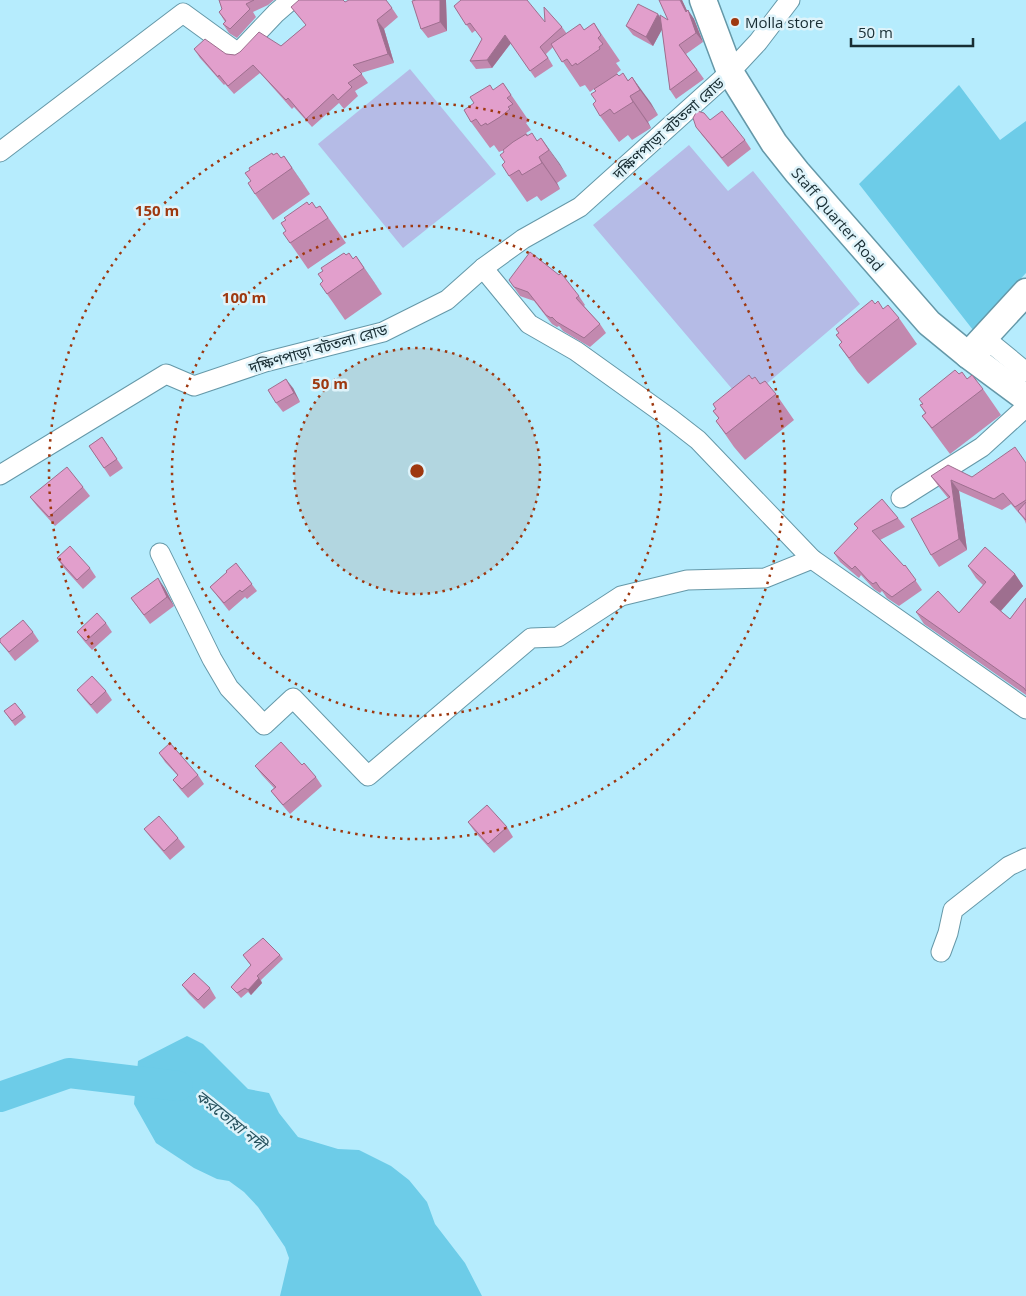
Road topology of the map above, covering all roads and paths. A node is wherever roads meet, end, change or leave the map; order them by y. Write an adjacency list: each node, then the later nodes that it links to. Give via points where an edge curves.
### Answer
1 (291, 0): 5 (street, via 238,53 183,13)
2 (703, 0): 4 (street, Staff Quarter Road)
3 (790, 0): 4 (street, দক্ষিণপাড়া বটতলা রোড)
4 (730, 72): 6 (street, দক্ষিণপাড়া বটতলা রোড, via 580,207 524,239); 8 (street, Staff Quarter Road, via 774,143 797,172 929,323)
5 (0, 152)
6 (483, 268): 12 (street, দক্ষিণপাড়া বটতলা রোড, via 447,300 383,332 265,362 194,386 166,374); 15 (street, via 530,324 576,351 698,440)
7 (1026, 292): 8 (street)
8 (968, 355): 9 (street, via 992,344); 10 (street, Staff Quarter Road)
9 (1026, 372)
10 (1026, 398)
11 (1026, 408): 13 (street, via 982,447)
12 (0, 475)
13 (901, 498)
14 (160, 553): 15 (street, via 229,688 264,725 293,698 368,776 530,638 558,638 621,596 687,580 765,578)
15 (812, 559): 16 (street)
16 (1026, 709)
17 (1026, 858): 18 (street, via 1010,866 953,910)
18 (941, 952)

